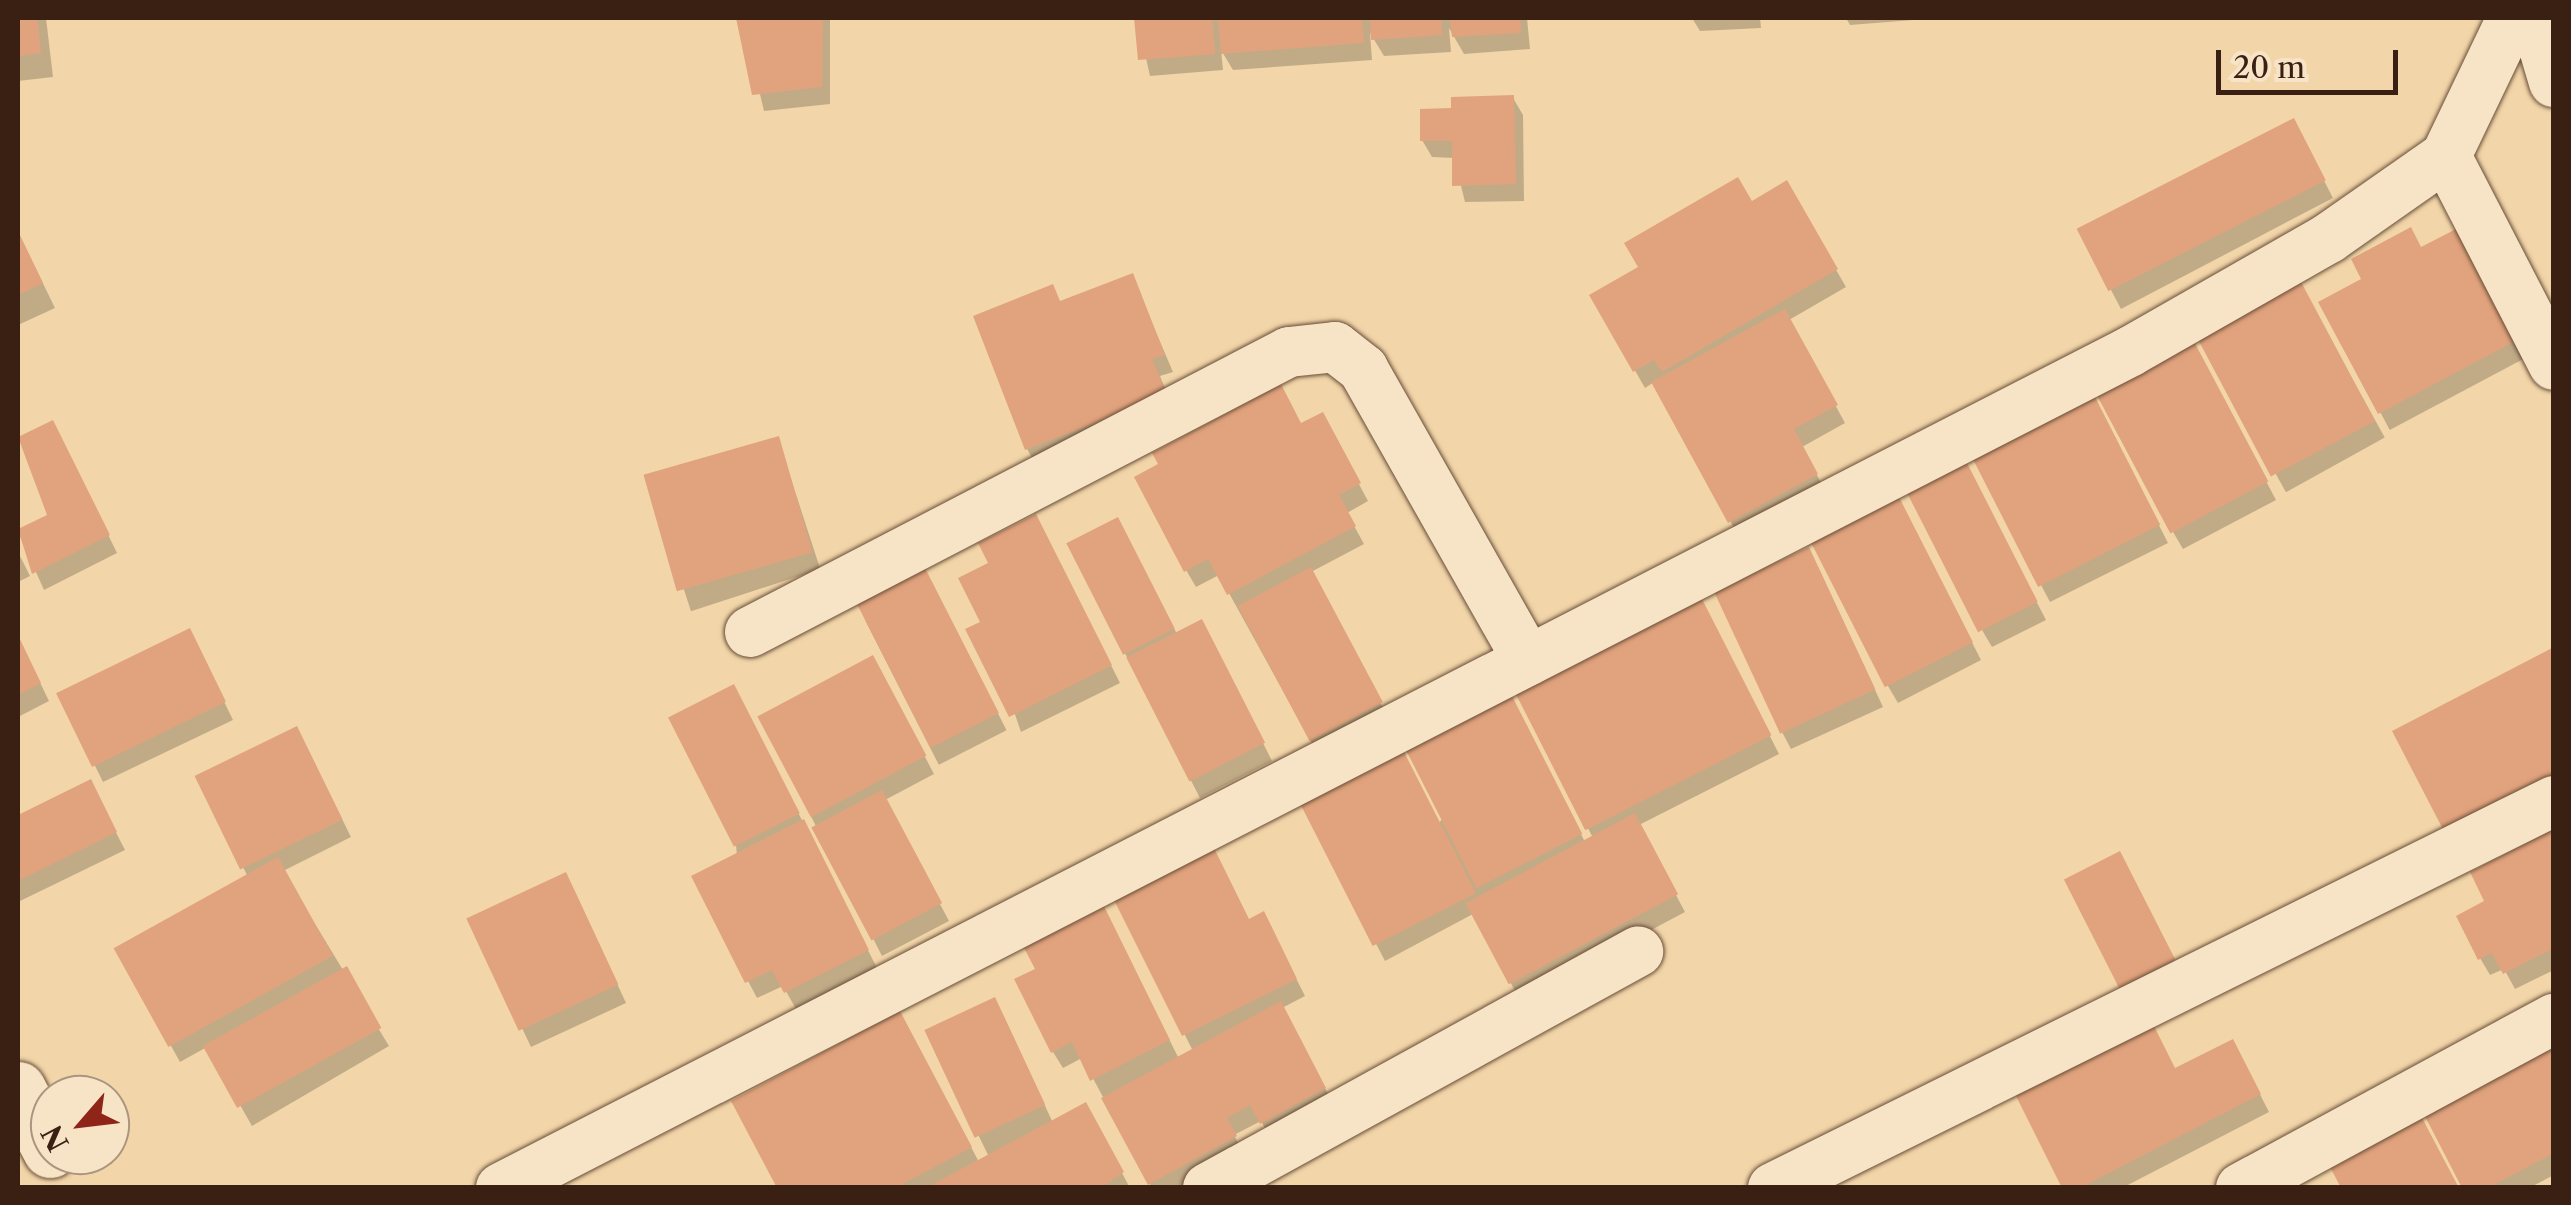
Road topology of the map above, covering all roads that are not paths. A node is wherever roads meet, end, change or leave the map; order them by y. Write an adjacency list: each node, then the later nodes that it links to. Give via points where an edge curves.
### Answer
1 (2512, 18): 4 (street)
2 (2535, 18): 3 (street)
3 (2554, 82)
4 (2446, 156): 5 (street); 7 (street, via 2329,238 2131,351)
5 (2554, 365)
6 (750, 632): 7 (street, via 1289,352 1335,347 1363,369)
7 (1528, 661): 13 (street)
8 (2554, 802): 15 (street)
9 (1638, 952): 14 (street)
10 (2554, 1018): 16 (street)
11 (18, 1089): 12 (street)
12 (30, 1112)
13 (501, 1188)
14 (1208, 1188)
15 (1773, 1188)
16 (2240, 1188)

